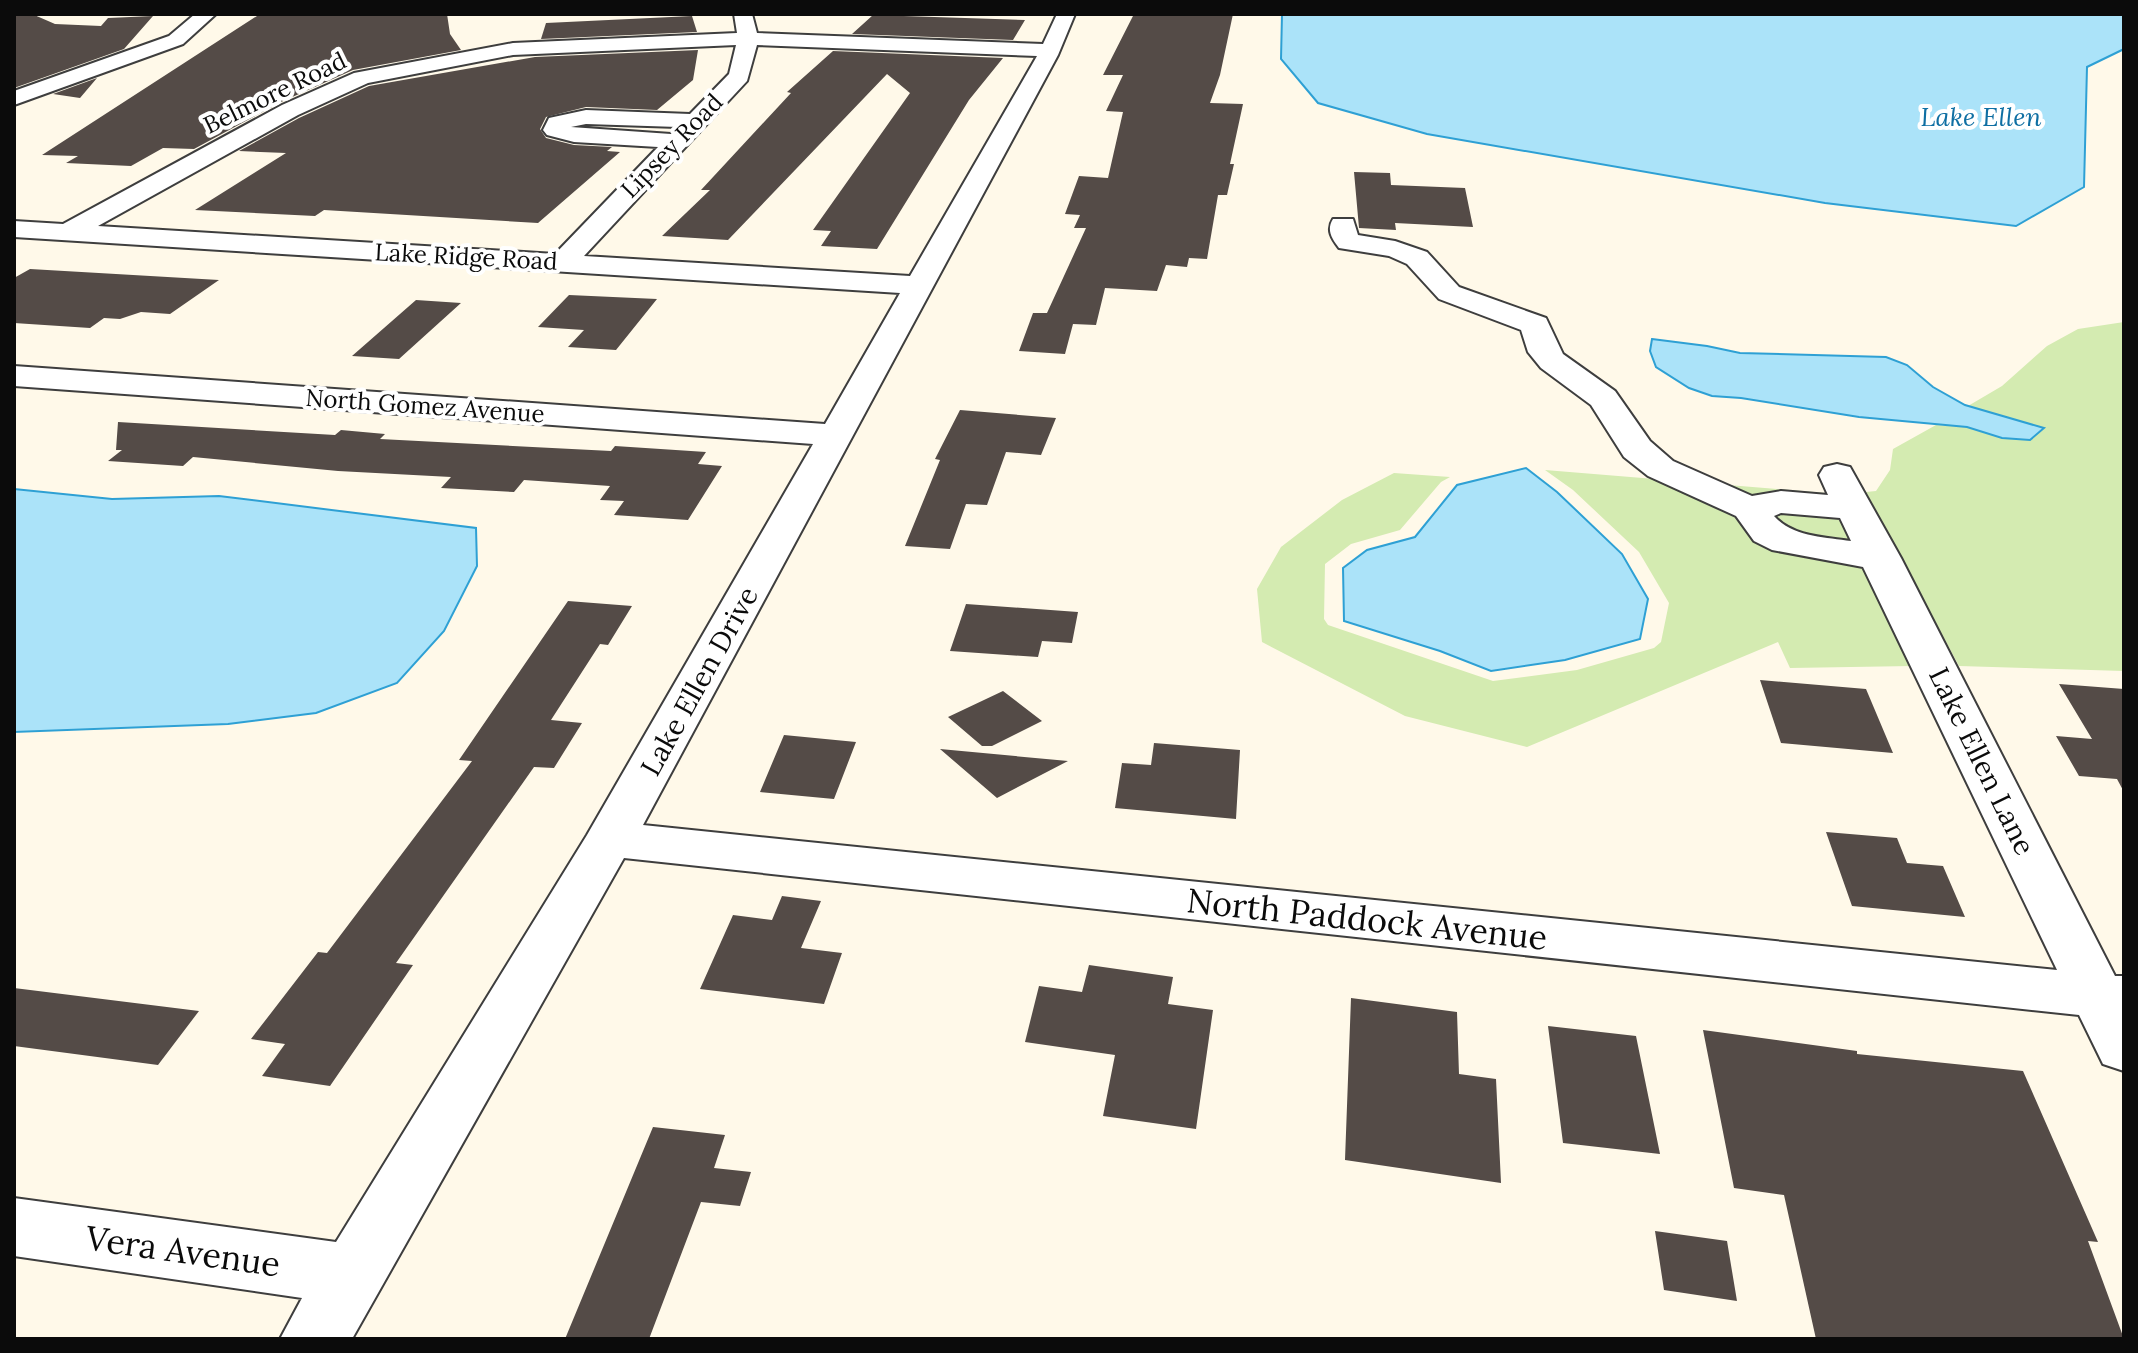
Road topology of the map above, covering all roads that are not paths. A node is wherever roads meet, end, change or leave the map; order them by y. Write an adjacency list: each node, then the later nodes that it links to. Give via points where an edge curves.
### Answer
1 (207, 14): 7 (street, via 176,40)
2 (743, 14): 5 (street, Lipsey Road)
3 (506, 26): 6 (street)
4 (1058, 32): 5 (street, Belmore Road); 14 (street, Lake Ellen Drive)
5 (748, 39): 6 (street, Belmore Road); 8 (street, Lipsey Road, via 739,76)
6 (513, 49): 12 (street, Belmore Road, via 362,78 290,110)
7 (14, 98)
8 (697, 121): 9 (street, Lipsey Road); 9 (street, via 586,117 557,123 555,130)
9 (676, 141): 13 (street, Lipsey Road)
10 (1343, 225): 17 (street, via 1349,242 1417,258 1449,293 1535,325 1550,361 1602,397 1639,451 1658,466)
11 (14, 229): 12 (street, Lake Ridge Road)
12 (66, 233): 13 (street, Lake Ridge Road)
13 (562, 263): 14 (street, Lake Ridge Road)
14 (918, 285): 16 (street, Lake Ellen Drive)
15 (14, 376): 16 (street, North Gomez Avenue)
16 (837, 435): 19 (street, Lake Ellen Drive)
17 (1756, 511): 18 (street, via 1755,518 1768,533 1786,542); 18 (street, Lake Ellen Lane, via 1757,506 1846,492)
18 (1881, 558): 20 (street, Lake Ellen Lane)
19 (610, 839): 20 (street, North Paddock Avenue); 23 (street, Lake Ellen Drive)
20 (2111, 997): 21 (street, Lake Ellen Lane)
21 (2124, 1048)
22 (14, 1227): 23 (street, Vera Avenue)
23 (353, 1275): 24 (street, Lake Ellen Drive)
24 (315, 1339)

